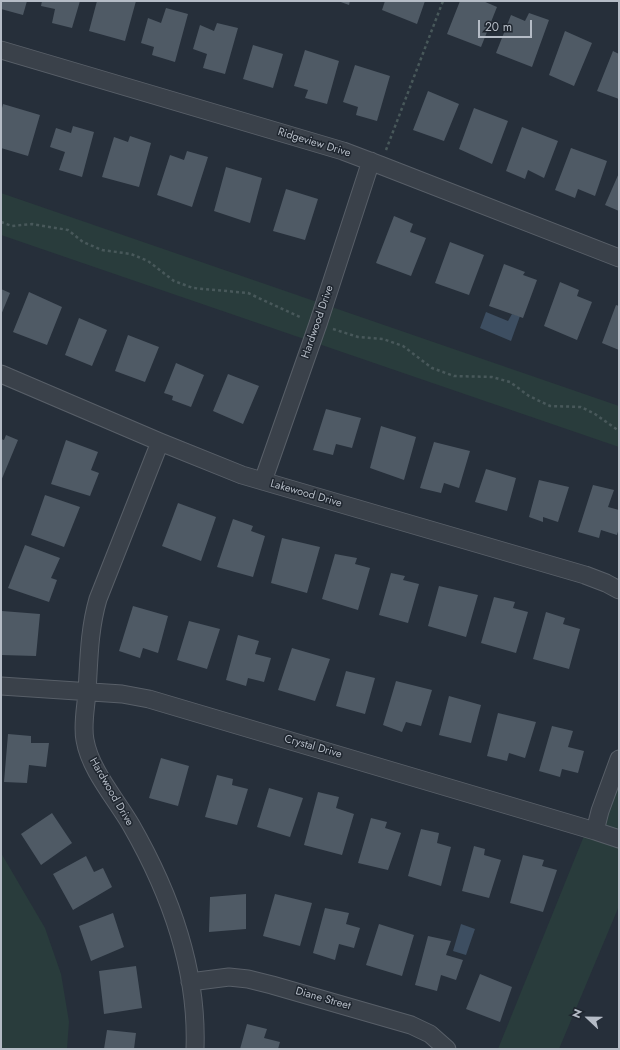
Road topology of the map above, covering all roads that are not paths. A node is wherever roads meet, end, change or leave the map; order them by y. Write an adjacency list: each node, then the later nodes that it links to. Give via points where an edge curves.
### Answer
1 (1, 50): 2 (street, Ridgeview Drive)
2 (376, 163): 3 (street, Ridgeview Drive); 6 (street, Hardwood Drive)
3 (619, 258)
4 (1, 374): 5 (street, Lakewood Drive)
5 (160, 442): 6 (street, Lakewood Drive); 9 (street, Hardwood Drive, via 98,599 93,618)
6 (263, 481): 7 (street, Lakewood Drive, via 585,575)
7 (619, 590)
8 (1, 686): 9 (street, Crystal Drive)
9 (87, 691): 11 (street, Crystal Drive, via 122,694 149,700); 13 (street, Hardwood Drive, via 84,721 85,740 90,757 150,860 166,895 178,928)
10 (619, 759): 11 (street)
11 (595, 831): 12 (street, Crystal Drive)
12 (619, 839)
13 (190, 982): 14 (street, Hardwood Drive); 15 (street, Diane Street, via 229,977 272,985 411,1025 430,1034)
14 (194, 1049)
15 (447, 1049)

